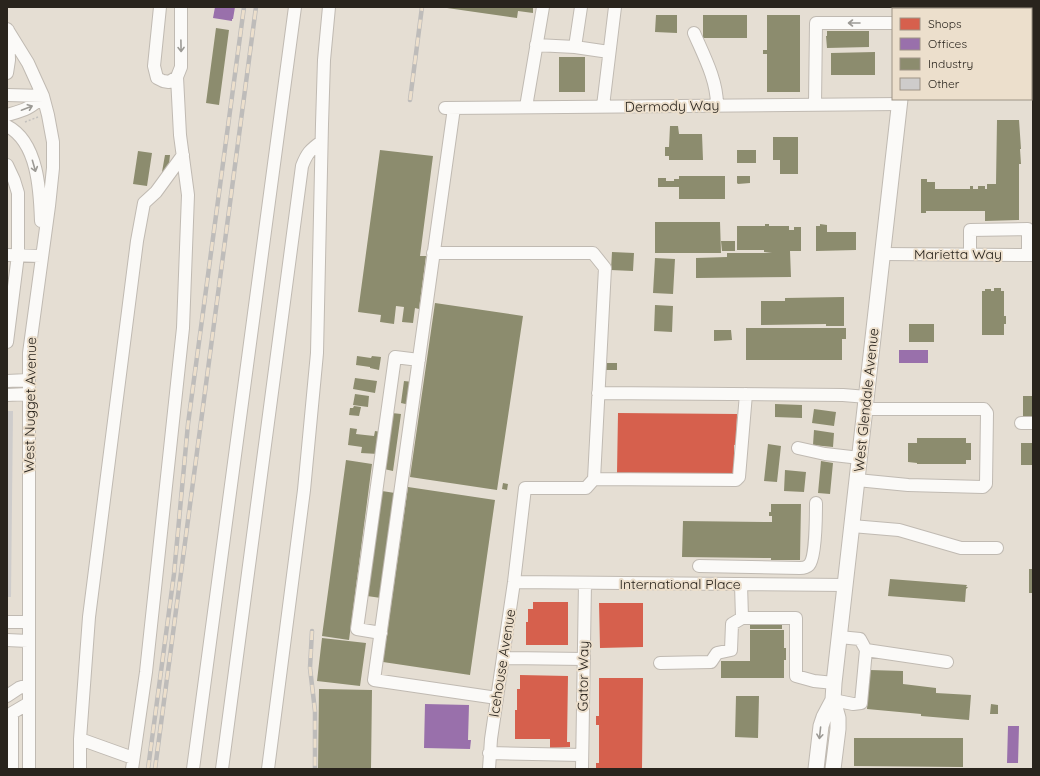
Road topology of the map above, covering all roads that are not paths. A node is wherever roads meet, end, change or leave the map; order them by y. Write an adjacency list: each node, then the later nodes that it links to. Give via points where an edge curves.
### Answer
1 (160, 7): 15 (street, via 154,66 157,78 163,81 169,82)
2 (181, 7): 15 (street, one-way to 15, via 182,67)
3 (295, 7): 84 (street)
4 (329, 7): 25 (street)
5 (543, 7): 11 (street)
6 (581, 7): 12 (street)
7 (615, 7): 13 (street)
8 (892, 23): 19 (street, one-way to 19, via 816,24)
9 (8, 30): 14 (street); 17 (street, West Nugget Avenue, via 28,63)
10 (694, 33): 20 (street, via 709,68)
11 (536, 45): 12 (street); 22 (street)
12 (576, 46): 13 (street)
13 (609, 52): 21 (street)
14 (7, 72)
15 (177, 77): 26 (street)
16 (7, 95): 17 (street)
17 (43, 96): 23 (street, one-way to 17, via 27,109); 28 (street, West Nugget Avenue, via 53,142 53,168)
18 (900, 102): 19 (street, Dermody Way); 30 (main road, West Glendale Avenue)
19 (814, 104): 20 (street, Dermody Way)
20 (717, 105): 21 (street, Dermody Way)
21 (603, 106): 22 (street, Dermody Way)
22 (526, 107): 29 (street, Dermody Way, via 449,108)
23 (7, 114)
24 (7, 126): 28 (street, one-way to 28, via 21,138 32,159 40,193)
25 (321, 142): 85 (street, via 306,154 302,166); 86 (street, via 317,353 304,490)
26 (183, 155): 77 (street, via 156,192 144,203 137,241 89,617); 80 (street, via 188,195 183,328 147,664)
27 (7, 165): 32 (street, via 18,193)
28 (42, 252): 32 (street); 36 (street, West Nugget Avenue, via 30,338)
29 (433, 253): 35 (street); 38 (street, via 593,253 605,268)
30 (883, 254): 31 (street, Marietta Way); 42 (main road, West Glendale Avenue)
31 (970, 254): 33 (street, Marietta Way); 33 (street, via 970,230 1028,229)
32 (12, 255): 34 (street)
33 (1030, 255)
34 (7, 342)
35 (419, 360): 62 (street); 62 (street, via 395,358 357,630)
36 (28, 380): 37 (street); 40 (street, West Nugget Avenue)
37 (7, 381)
38 (598, 393): 41 (street); 45 (street)
39 (7, 394): 40 (street)
40 (28, 394): 61 (street, West Nugget Avenue)
41 (746, 394): 42 (street, via 843,395); 45 (street, via 742,452 739,477 736,480)
42 (866, 403): 44 (main road, West Glendale Avenue); 46 (street, via 984,409 988,412 986,484 983,487 908,485)
43 (798, 448): 44 (street)
44 (860, 458): 46 (main road, West Glendale Avenue)
45 (594, 479): 53 (street, Icehouse Avenue, via 586,488 525,488)
46 (857, 480): 48 (main road, West Glendale Avenue)
47 (816, 502): 52 (street, via 813,555 810,564)
48 (852, 526): 49 (street, via 899,530 961,548); 58 (main road, West Glendale Avenue)
49 (997, 548)
50 (699, 566): 51 (street)
51 (714, 566): 52 (street); 55 (street)
52 (803, 568): 57 (street)
53 (514, 582): 54 (street, International Place); 67 (street, Icehouse Avenue)
54 (585, 583): 55 (street, International Place); 68 (street, Gator Way)
55 (713, 584): 56 (street, International Place)
56 (741, 584): 57 (street, International Place); 59 (street)
57 (803, 585): 58 (street, International Place)
58 (845, 585): 63 (main road, West Glendale Avenue)
59 (742, 618): 70 (street, via 732,624 731,650 717,652 711,662); 71 (street, via 796,618 796,676)
60 (7, 622): 61 (street)
61 (28, 622): 65 (street, West Nugget Avenue)
62 (381, 633): 74 (street, via 374,680)
63 (839, 637): 66 (street, via 860,639); 71 (main road, West Glendale Avenue)
64 (7, 640): 65 (street)
65 (28, 641): 72 (street, West Nugget Avenue)
66 (866, 650): 69 (street); 75 (street, via 862,703)
67 (503, 658): 68 (street); 74 (street, Icehouse Avenue)
68 (584, 659): 79 (street, Gator Way)
69 (947, 662)
70 (660, 663)
71 (834, 683): 75 (main road, West Glendale Avenue)
72 (28, 685): 73 (street); 76 (street, West Nugget Avenue)
73 (7, 696)
74 (497, 698): 78 (street, Icehouse Avenue)
75 (832, 700): 89 (main road, West Glendale Avenue, one-way to 89, via 821,726); 90 (main road, West Glendale Avenue, via 838,718)
76 (29, 703): 81 (street, via 12,713); 82 (street, West Nugget Avenue)
77 (80, 739): 80 (street); 83 (street)
78 (489, 753): 79 (street); 87 (street, Icehouse Avenue)
79 (582, 755): 88 (street, Gator Way)
80 (133, 764)
81 (12, 769)
82 (29, 769)
83 (80, 769)
84 (194, 769)
85 (222, 769)
86 (268, 769)
87 (489, 769)
88 (582, 769)
89 (816, 769)
90 (833, 769)

